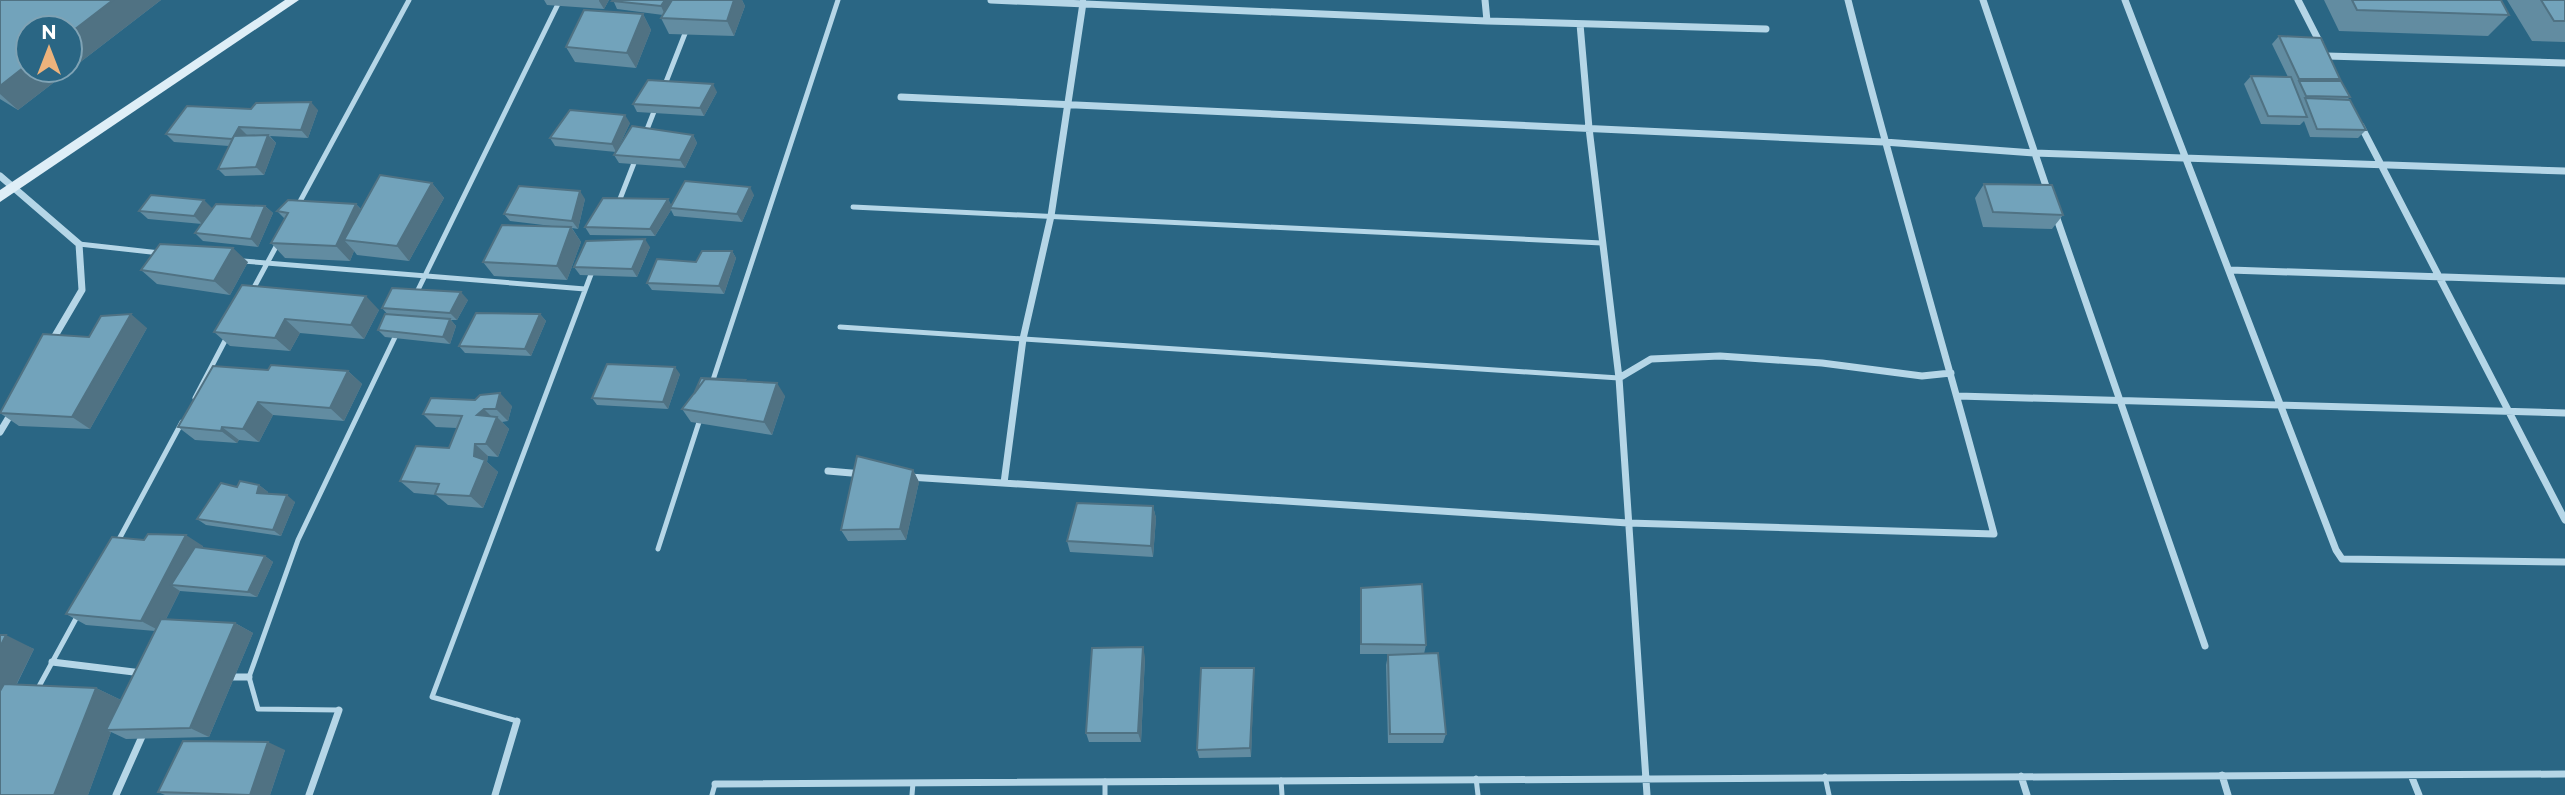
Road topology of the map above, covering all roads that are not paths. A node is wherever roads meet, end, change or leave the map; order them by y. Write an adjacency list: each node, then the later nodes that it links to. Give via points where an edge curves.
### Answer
1 (293, 0): 31 (street)
2 (409, 0): 34 (lane)
3 (560, 0): 45 (lane)
4 (838, 0): 58 (lane)
5 (991, 0): 11 (street)
6 (1485, 0): 12 (street)
7 (1848, 0): 24 (street)
8 (1983, 0): 26 (street)
9 (2125, 0): 27 (street)
10 (2298, 0): 16 (street)
11 (1083, 3): 12 (street); 20 (street)
12 (1487, 21): 13 (street)
13 (1580, 24): 15 (street); 22 (street)
14 (688, 25): 23 (lane)
15 (1766, 29)
16 (2327, 56): 17 (street); 18 (street)
17 (2565, 63)
18 (2332, 68)
19 (901, 97): 20 (street)
20 (1066, 104): 22 (street); 36 (street)
21 (2356, 116): 28 (street)
22 (1589, 128): 24 (street); 38 (street)
23 (644, 138)
24 (1884, 142): 26 (street); 56 (street)
25 (639, 151): 35 (lane)
26 (2034, 153): 27 (street); 60 (street)
27 (2183, 156): 28 (street); 44 (street)
28 (2379, 165): 29 (street); 46 (street)
29 (2565, 171)
30 (0, 176): 31 (street)
31 (15, 187): 32 (street); 39 (street)
32 (0, 197)
33 (853, 207): 36 (lane)
34 (294, 213)
35 (614, 214)
36 (1051, 216): 38 (lane); 54 (street)
37 (283, 232): 42 (lane)
38 (1602, 243): 57 (street)
39 (79, 244): 40 (lane); 55 (street, via 82,290)
40 (170, 254)
41 (235, 260): 42 (lane)
42 (267, 264): 45 (lane); 49 (lane)
43 (595, 264): 48 (lane)
44 (2230, 270): 46 (street); 62 (street)
45 (424, 277): 48 (lane); 50 (lane)
46 (2441, 278): 47 (street); 65 (street)
47 (2565, 281)
48 (585, 289): 86 (lane, via 432,697)
49 (247, 300)
50 (412, 302)
51 (234, 324): 63 (lane)
52 (400, 327): 83 (lane, via 298,540)
53 (840, 327): 54 (lane)
54 (1023, 339): 57 (lane); 72 (street)
55 (48, 349)
56 (1951, 373): 57 (street, via 1922,376 1720,356 1651,359); 59 (street)
57 (1619, 378): 74 (street)
58 (709, 393)
59 (1958, 396): 60 (street); 74 (street, via 1994,534)
60 (2122, 401): 62 (street); 79 (street)
61 (705, 405): 75 (lane)
62 (2281, 405): 65 (street); 77 (street, via 2342,559)
63 (189, 408)
64 (14, 409): 68 (street)
65 (2509, 412): 66 (street); 73 (street)
66 (2565, 413)
67 (183, 420): 76 (lane)
68 (0, 432)
69 (828, 471): 70 (street)
70 (869, 474)
71 (896, 476): 72 (street)
72 (1004, 483): 74 (street)
73 (2565, 520)
74 (1628, 523): 93 (street)
75 (658, 550)
76 (111, 553)
77 (2565, 562)
78 (85, 602): 80 (lane)
79 (2205, 646)
80 (52, 662): 81 (street); 84 (lane)
81 (156, 675)
82 (209, 677): 83 (street)
83 (248, 677): 85 (lane, via 258,709)
84 (33, 697)
85 (339, 710): 100 (street)
86 (517, 721): 101 (street)
87 (148, 724): 99 (street)
88 (2565, 774): 91 (street)
89 (2021, 775): 90 (street); 92 (street); 109 (street)
90 (2222, 775): 91 (street); 110 (street)
91 (2411, 775): 111 (street)
92 (1825, 776): 93 (street); 108 (lane)
93 (1645, 777): 94 (street); 107 (street)
94 (1476, 778): 95 (street); 106 (lane)
95 (1281, 780): 96 (street); 105 (lane)
96 (1105, 781): 97 (street); 104 (lane)
97 (913, 783): 98 (street); 103 (lane)
98 (715, 784): 102 (lane)
99 (116, 795)
100 (309, 795)
101 (495, 795)
102 (712, 795)
103 (912, 795)
104 (1105, 795)
105 (1282, 795)
106 (1478, 795)
107 (1647, 795)
108 (1829, 795)
109 (2027, 795)
110 (2228, 795)
111 (2419, 795)

